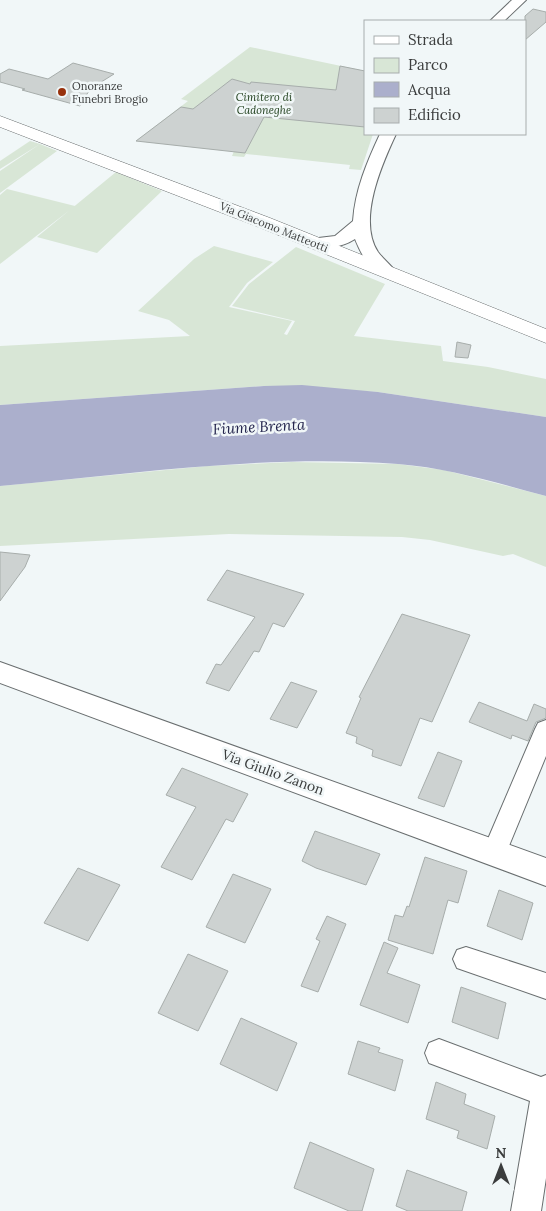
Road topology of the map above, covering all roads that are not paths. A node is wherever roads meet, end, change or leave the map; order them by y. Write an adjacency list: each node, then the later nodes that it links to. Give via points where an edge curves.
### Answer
1 (520, 0): 2 (street)
2 (497, 20)
3 (0, 121): 7 (main road, Via Giacomo Matteotti, via 316,243)
4 (388, 135): 5 (street, via 370,175)
5 (361, 223): 6 (street); 7 (street)
6 (365, 243): 7 (street); 8 (street)
7 (343, 246): 8 (main road, Via Giacomo Matteotti)
8 (386, 272): 9 (main road, Via Giacomo Matteotti)
9 (546, 337)
10 (0, 672): 12 (street, Via Giulio Zanon)
11 (546, 729): 12 (street)
12 (494, 853): 13 (street, Via Giulio Zanon)
13 (546, 872)
14 (466, 959): 15 (street)
15 (546, 986)
16 (439, 1053): 17 (street)
17 (546, 1092): 18 (street)
18 (526, 1211)

